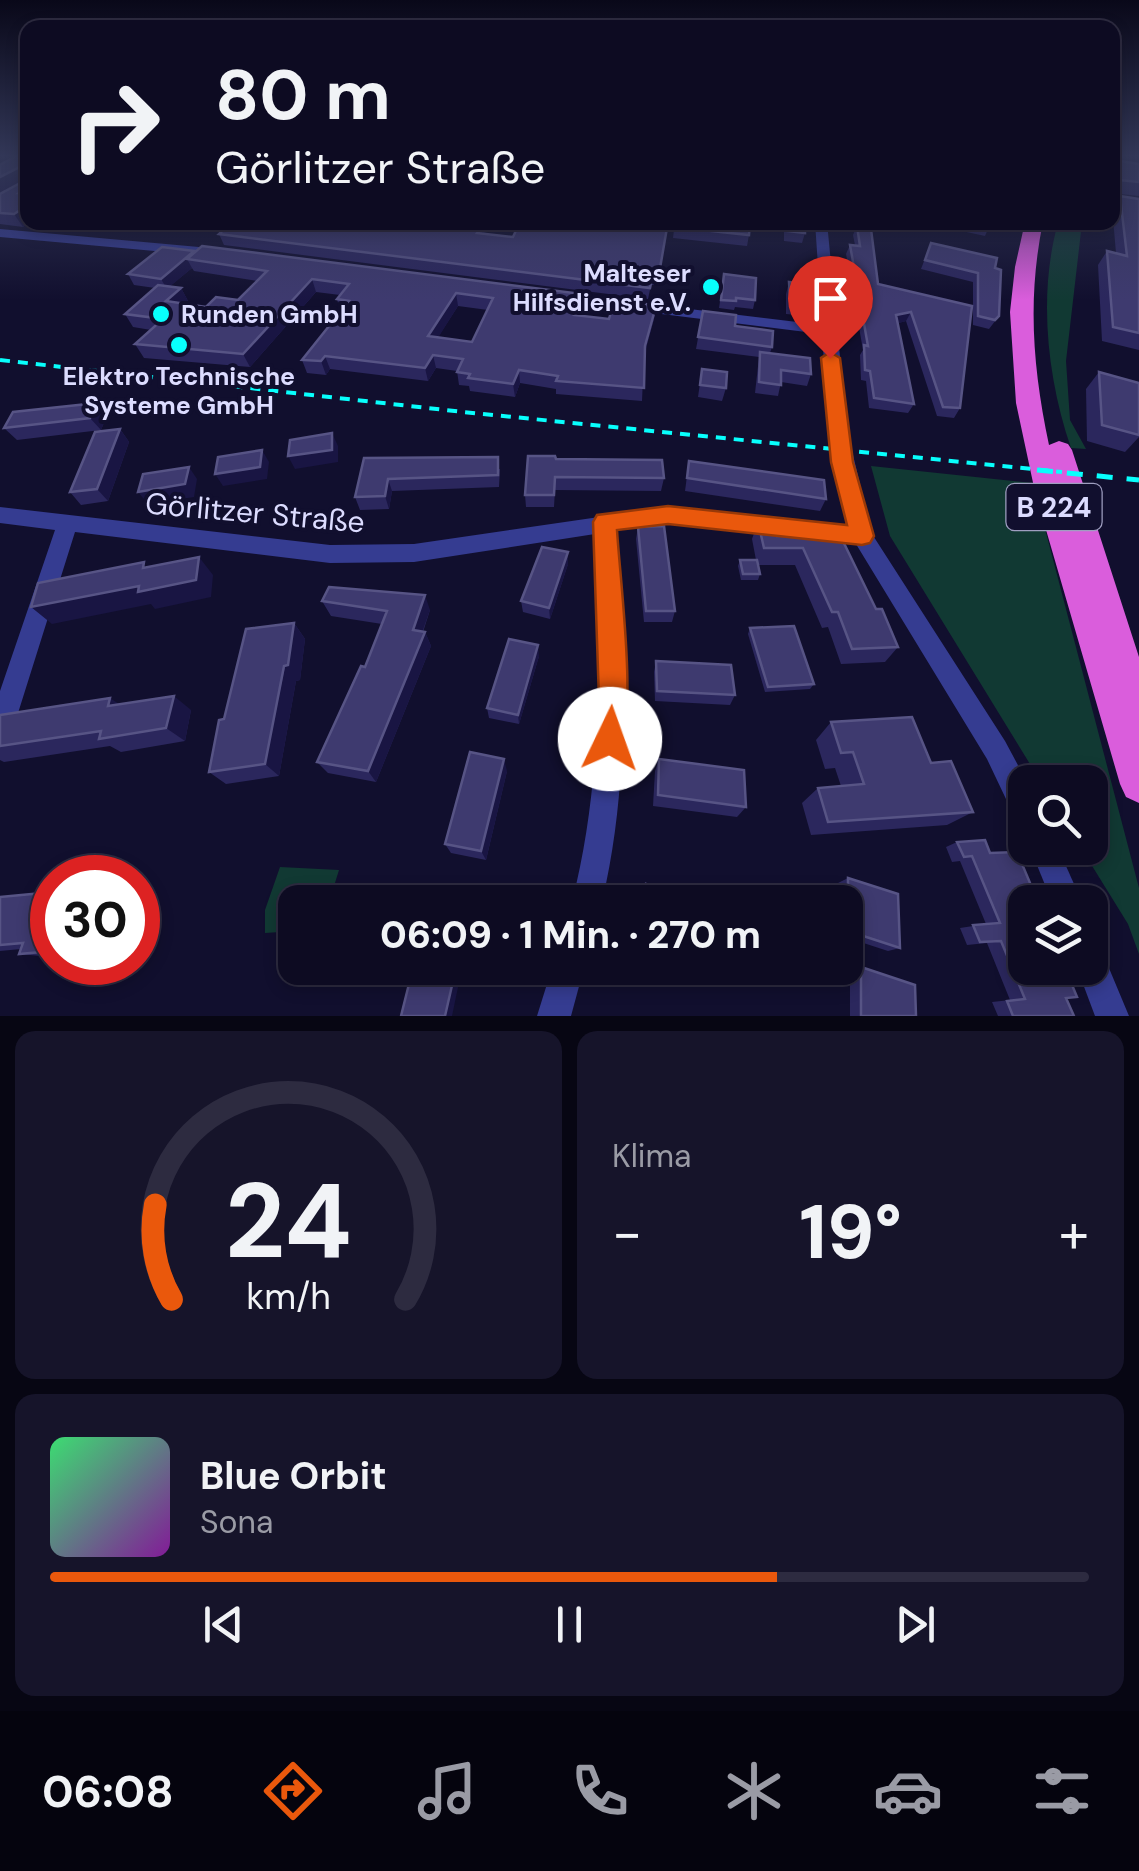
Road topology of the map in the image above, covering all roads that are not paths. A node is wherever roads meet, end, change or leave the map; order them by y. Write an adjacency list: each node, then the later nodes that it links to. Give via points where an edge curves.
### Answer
1 (822, 230): 7 (street)
2 (1032, 230): 15 (highway, B 224, via 1019,324 1030,413)
3 (1047, 230): 12 (highway, B 224, via 1038,330 1050,417)
4 (0, 233): 5 (street)
5 (235, 255)
6 (536, 294): 7 (street)
7 (828, 330): 11 (street, via 842,462)
8 (0, 515): 10 (street, Görlitzer Straße)
9 (605, 522): 10 (street, Görlitzer Straße, via 414,552 340,554); 11 (street, Görlitzer Straße, via 668,515); 16 (street, via 613,700)
10 (68, 524): 13 (street)
11 (862, 536): 14 (street)
12 (1139, 706)
13 (0, 729)
14 (1008, 774)
15 (1139, 784)
16 (592, 885)
17 (563, 985): 19 (street)
18 (1100, 985): 20 (street)
19 (554, 1016)
20 (1112, 1016)

